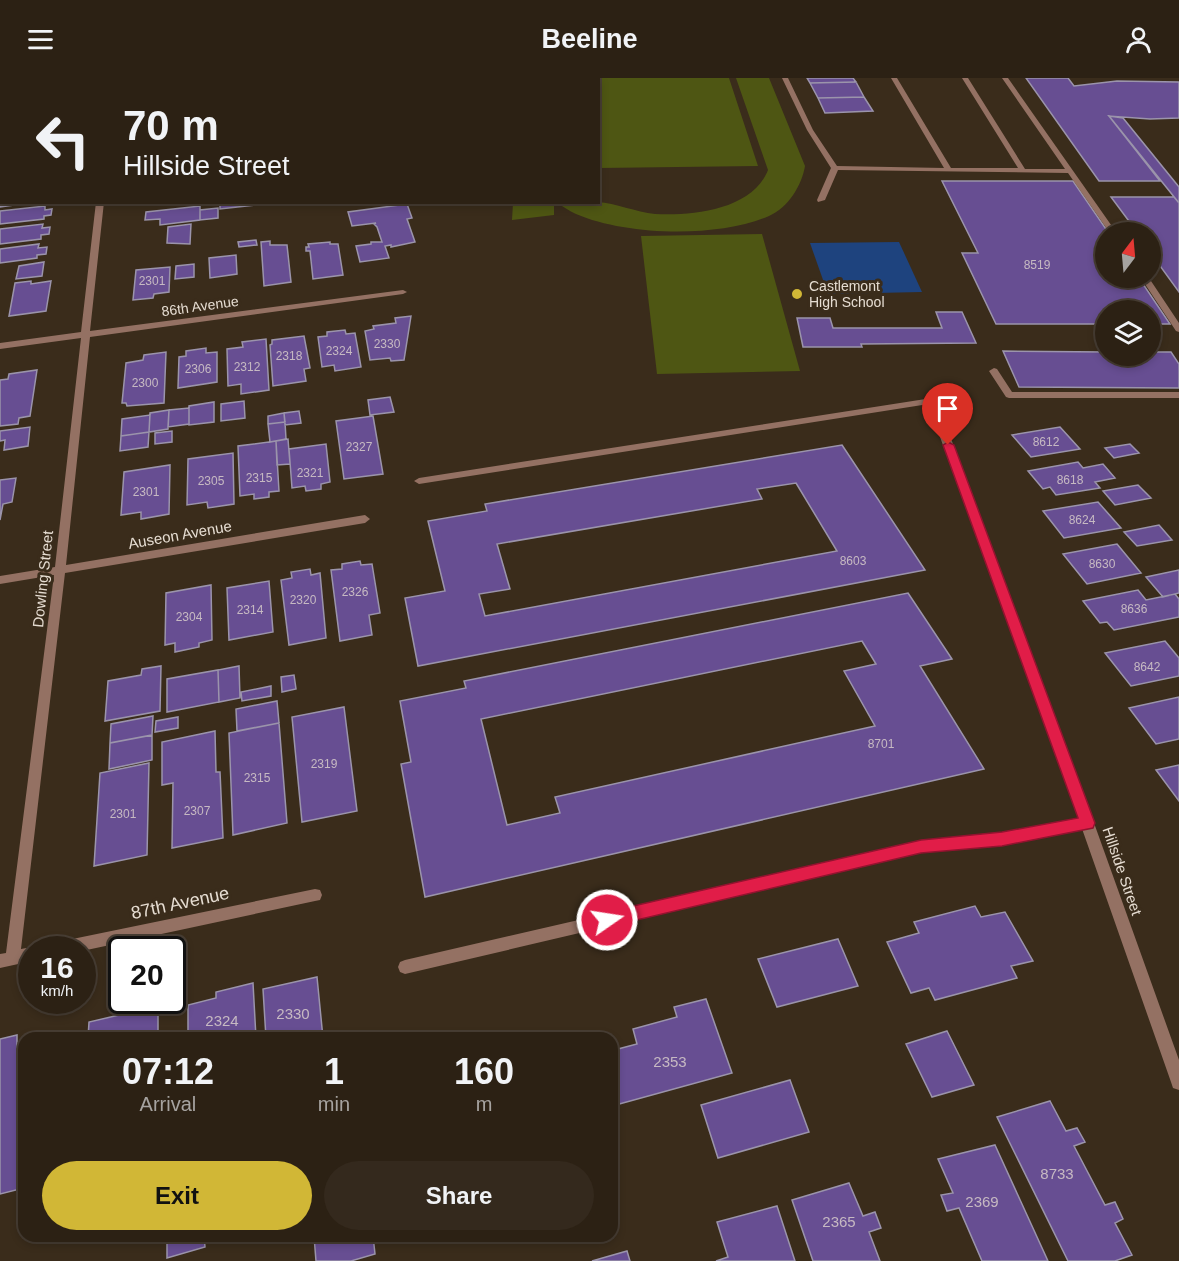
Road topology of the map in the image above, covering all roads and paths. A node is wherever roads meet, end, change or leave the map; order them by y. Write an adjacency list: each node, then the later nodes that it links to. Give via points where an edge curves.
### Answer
1 (785, 78): 5 (street)
2 (894, 78): 6 (street)
3 (965, 78): 7 (street)
4 (1005, 78): 8 (street)
5 (835, 168): 6 (street); 9 (street)
6 (949, 170): 7 (street)
7 (1023, 171): 8 (street)
8 (1069, 171): 11 (street)
9 (821, 200)
10 (100, 204): 15 (street, Dowling Street)
11 (1105, 222)
12 (1152, 288): 14 (street)
13 (403, 292): 15 (street, 86th Avenue)
14 (1179, 329)
15 (84, 335): 16 (street, 86th Avenue); 21 (street, Dowling Street)
16 (0, 346)
17 (994, 371): 18 (street, via 1009,395)
18 (1179, 395)
19 (419, 481): 23 (street, Hillside Street, via 932,401)
20 (365, 519): 21 (street, Auseon Avenue)
21 (60, 570): 22 (street, Auseon Avenue); 26 (street, Dowling Street)
22 (0, 580)
23 (1087, 823): 27 (street, via 1002,839 921,847); 28 (street, Hillside Street)
24 (315, 895): 25 (street, 87th Avenue)
25 (96, 941)
26 (6, 960)
27 (405, 967)
28 (1179, 1082)

